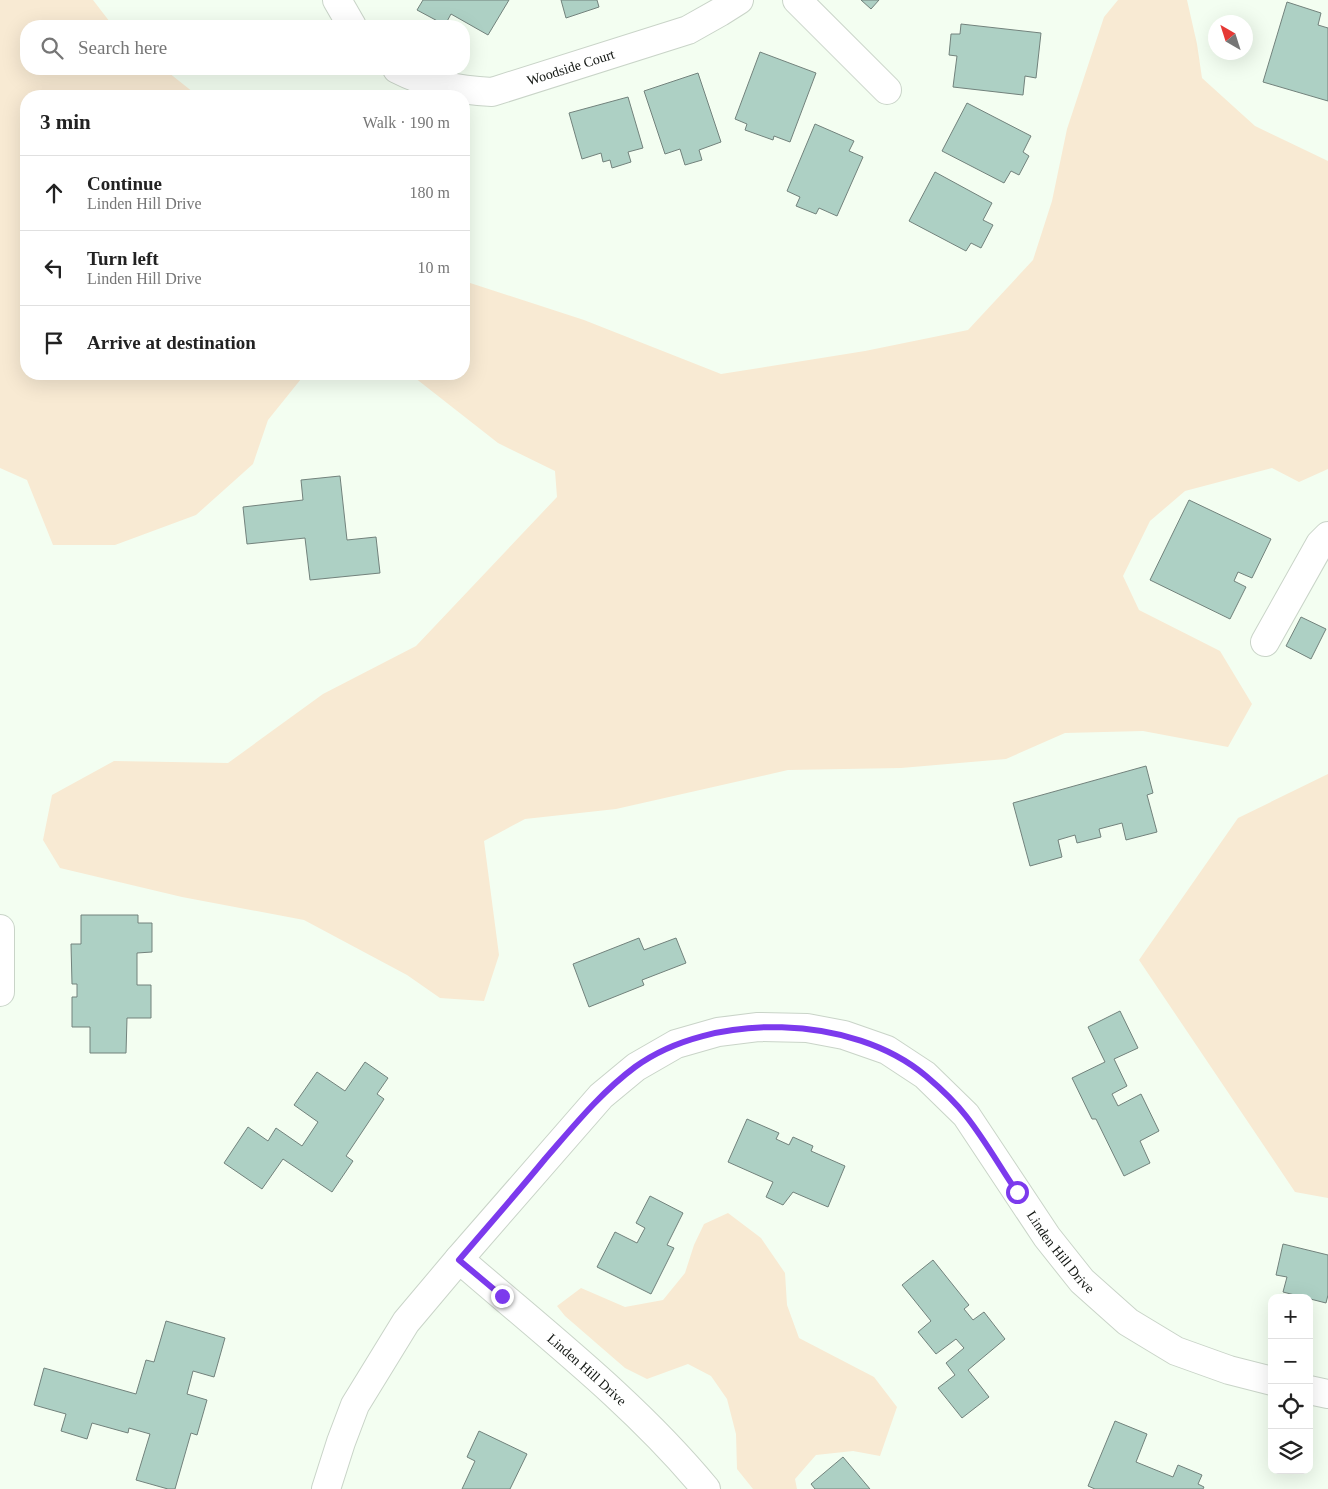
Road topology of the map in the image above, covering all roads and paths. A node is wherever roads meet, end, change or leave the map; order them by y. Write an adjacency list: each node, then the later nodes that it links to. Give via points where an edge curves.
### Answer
1 (337, 0): 4 (street)
2 (739, 0): 8 (street, Woodside Court, via 688,30 492,92)
3 (797, 0): 7 (street)
4 (349, 20)
5 (411, 75): 6 (street, Woodside Court, via 429,83)
6 (466, 90)
7 (887, 90)
8 (470, 91)
9 (1323, 554): 10 (street)
10 (1265, 642)
11 (0, 930): 12 (street)
12 (0, 992)
13 (459, 1260): 14 (street, Linden Hill Drive, via 601,1096 636,1067 676,1044 718,1032 758,1027 807,1028 844,1035 887,1050 926,1075 966,1115 1048,1237 1082,1281 1128,1322 1176,1351 1229,1370); 17 (street, Linden Hill Drive, via 406,1322 355,1405); 18 (street, Linden Hill Drive, via 630,1407 680,1457)
14 (1268, 1379)
15 (1313, 1391): 16 (street)
16 (1328, 1394)
17 (326, 1489)
18 (706, 1489)

